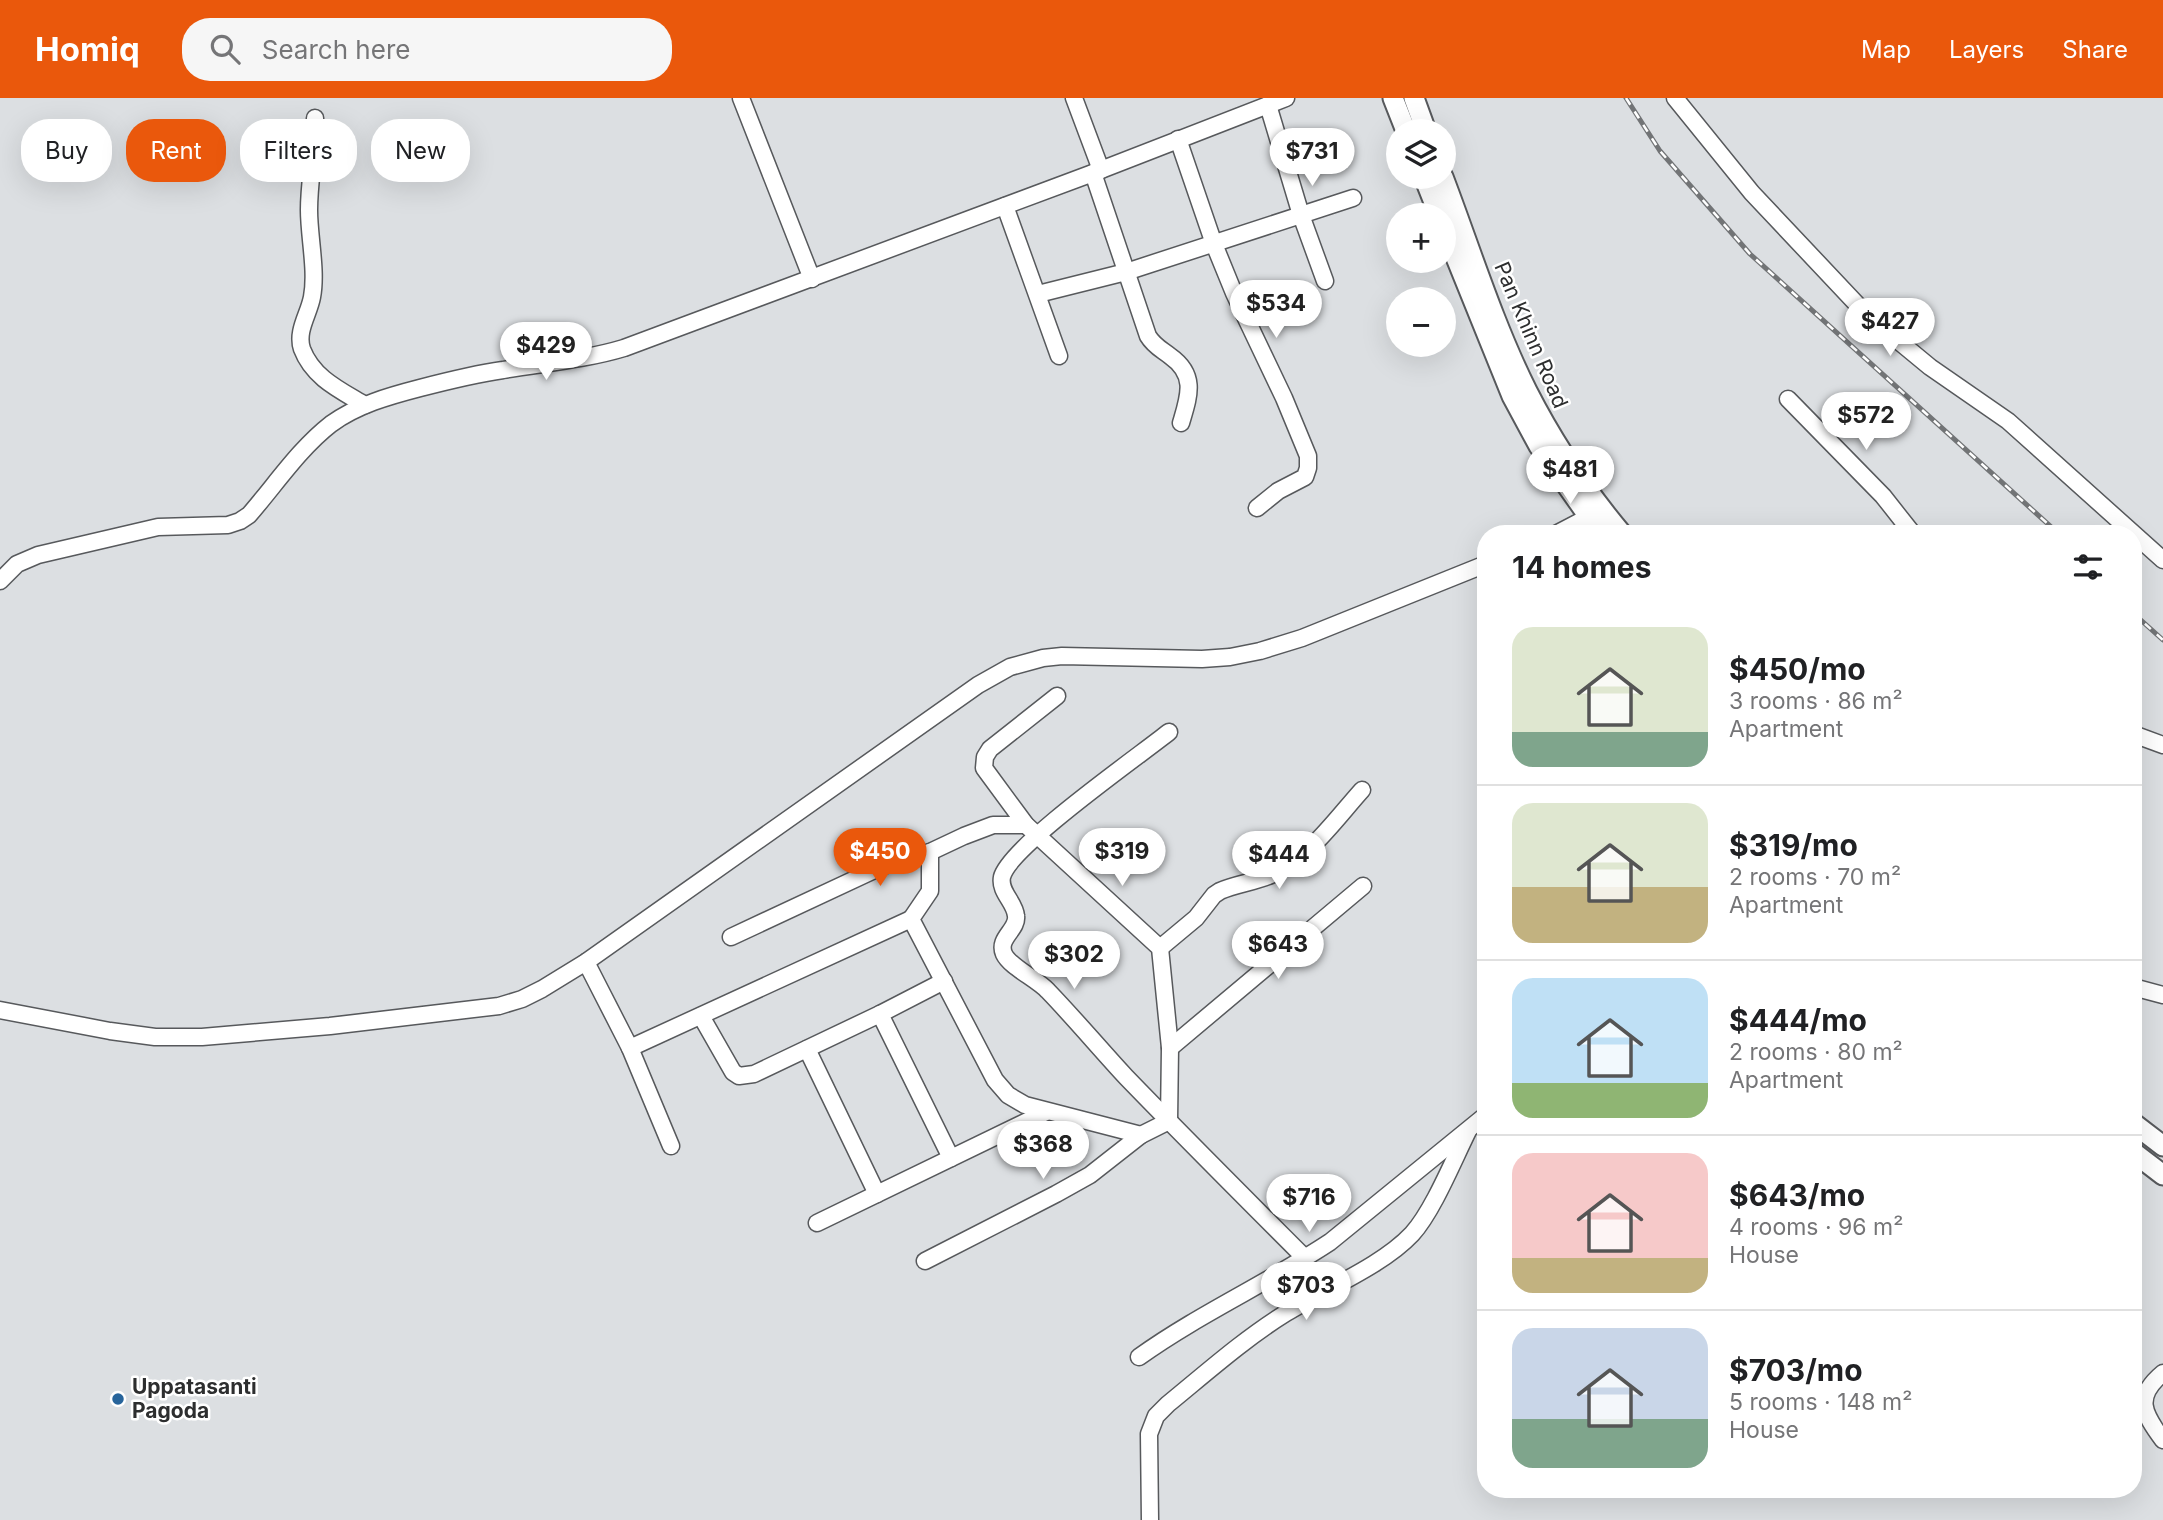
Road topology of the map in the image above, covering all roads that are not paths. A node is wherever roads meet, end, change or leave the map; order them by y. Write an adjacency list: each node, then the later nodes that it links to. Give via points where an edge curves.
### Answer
1 (741, 98): 20 (street)
2 (1074, 98): 12 (street)
3 (1286, 98): 7 (street)
4 (1393, 98): 9 (main road)
5 (1414, 98): 10 (main road)
6 (1675, 98): 35 (street, via 1752,193 1867,315 1939,374 2008,421)
7 (1268, 105): 11 (street); 16 (street)
8 (315, 118): 24 (street, via 309,211 313,295 300,342 311,367)
9 (1401, 119)
10 (1422, 119)
11 (1178, 139): 12 (street); 17 (street)
12 (1097, 172): 15 (street); 19 (street)
13 (1447, 189): 30 (main road, Pan Khinn Road, via 1527,390)
14 (1353, 198): 16 (street)
15 (1005, 206): 20 (street); 22 (street)
16 (1301, 215): 17 (street); 21 (street)
17 (1214, 244): 19 (street); 29 (street, via 1308,456 1305,477)
18 (1456, 258): 30 (main road, via 1512,396 1539,446)
19 (1126, 272): 22 (street); 28 (street, via 1149,337 1174,359 1188,380)
20 (812, 279): 26 (street, via 624,348 462,378)
21 (1325, 281)
22 (1038, 294): 23 (street)
23 (1059, 356)
24 (336, 388): 26 (street); 27 (street)
25 (1788, 399): 34 (street)
26 (365, 405): 27 (street)
27 (346, 414): 39 (street, via 303,449 240,521 158,527 38,555 18,564)
28 (1181, 423)
29 (1257, 508)
30 (1595, 514): 31 (street); 32 (main road); 33 (main road, Pan Khinn Road)
31 (1574, 525)
32 (1598, 525)
33 (1610, 525)
34 (1906, 525)
35 (2124, 525)
36 (2142, 541): 37 (street)
37 (2163, 560)
38 (1477, 568): 51 (street, via 1301,638 1240,655 1176,659 1062,656 1010,667 978,685)
39 (0, 581)
40 (1057, 696): 45 (street, via 990,748 985,757 984,768)
41 (1170, 732): 45 (street)
42 (2142, 737): 43 (street)
43 (2163, 745)
44 (1362, 790): 50 (street, via 1300,858 1270,876 1220,891)
45 (1032, 830): 46 (street, via 993,825); 50 (street); 62 (street, via 1002,878 1017,919 1002,945 1004,954 1042,983)
46 (930, 852): 48 (street, via 930,891); 49 (street, via 883,866)
47 (1363, 887): 59 (street)
48 (911, 919): 52 (street); 57 (street)
49 (731, 937)
50 (1160, 948): 59 (street)
51 (586, 962): 55 (street, via 542,989 499,1006 202,1037 110,1031); 58 (street)
52 (944, 981): 56 (street); 61 (street, via 995,1080 1008,1095)
53 (2142, 989): 54 (street)
54 (2163, 995)
55 (0, 1010)
56 (880, 1014): 60 (street); 69 (street)
57 (701, 1016): 58 (street); 60 (street, via 739,1076 754,1074)
58 (630, 1048): 67 (street)
59 (1170, 1048): 62 (street)
60 (807, 1049): 72 (street)
61 (1046, 1112): 66 (street); 69 (street)
62 (1169, 1121): 66 (street); 74 (street)
63 (1477, 1123): 65 (street)
64 (2142, 1130): 68 (main road)
65 (1468, 1131): 74 (street); 79 (street, via 1413,1233 1386,1255 1283,1314 1156,1416 1149,1434)
66 (1141, 1135): 75 (street, via 1090,1175)
67 (671, 1146)
68 (2163, 1146)
69 (951, 1158): 72 (street)
70 (2142, 1160): 71 (main road)
71 (2163, 1175)
72 (877, 1194): 73 (street)
73 (817, 1223)
74 (1305, 1258): 76 (street)
75 (925, 1261)
76 (1139, 1357)
77 (2163, 1373): 78 (street, via 2152,1382 2143,1401 2147,1419)
78 (2163, 1440)
79 (1150, 1520)

